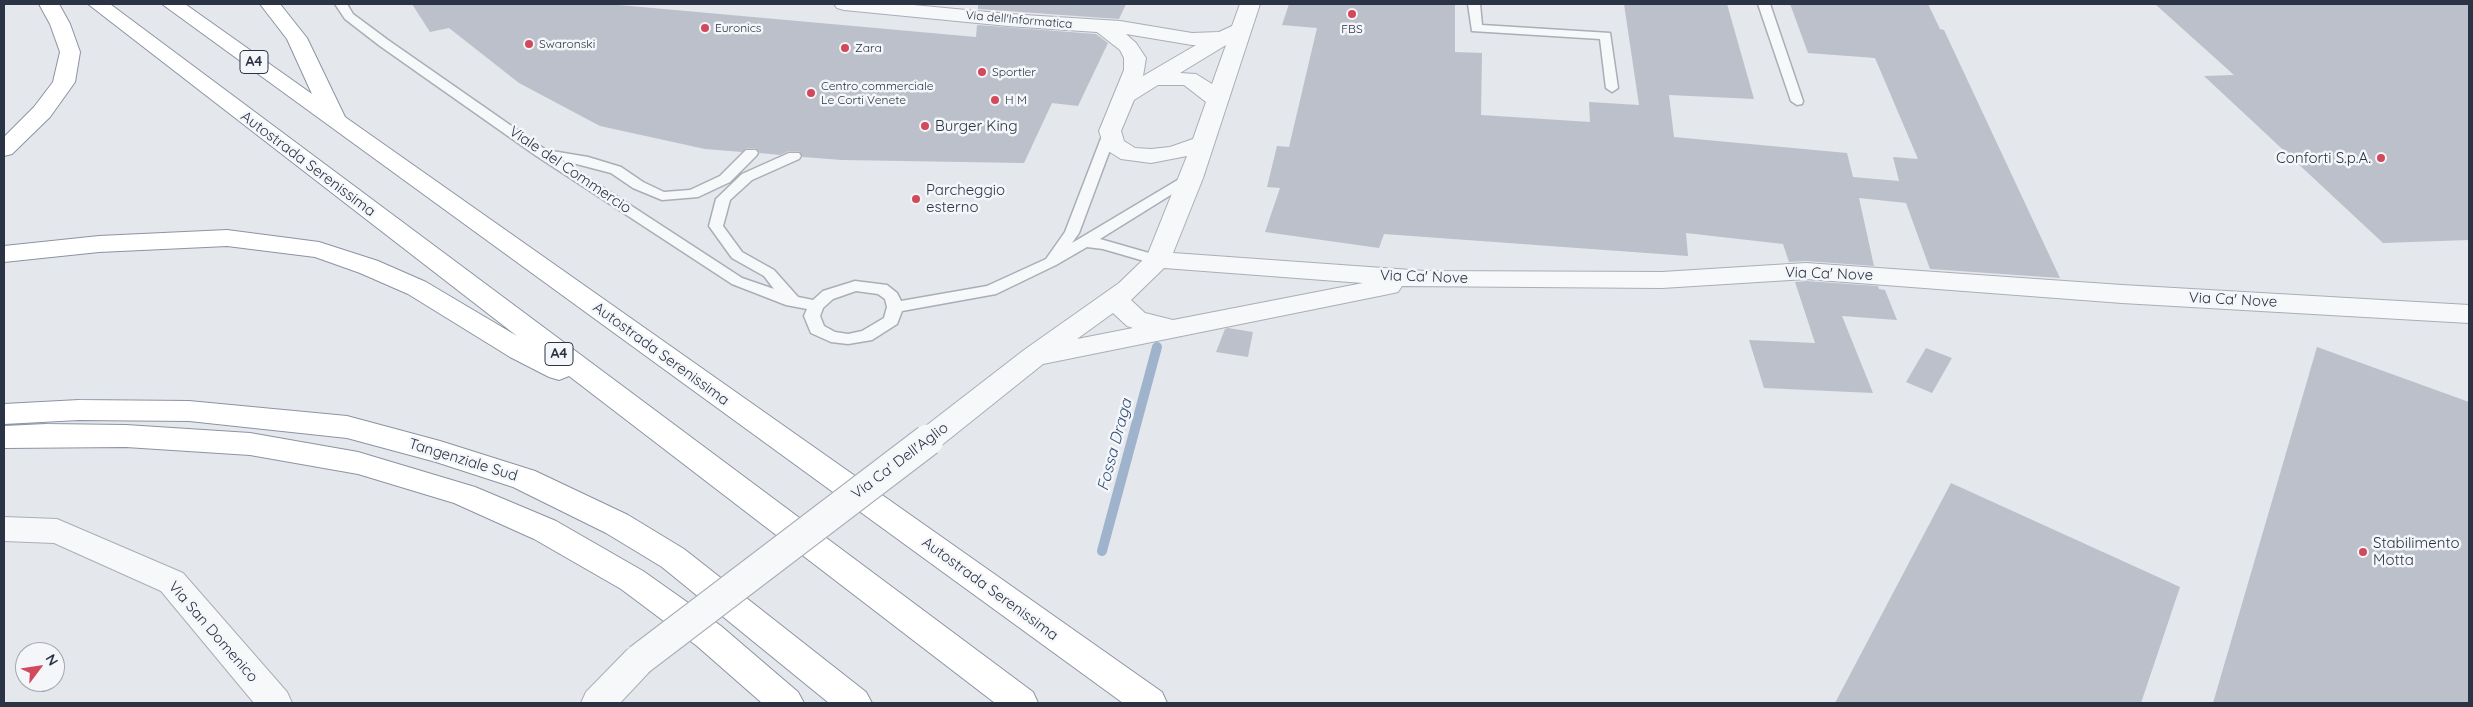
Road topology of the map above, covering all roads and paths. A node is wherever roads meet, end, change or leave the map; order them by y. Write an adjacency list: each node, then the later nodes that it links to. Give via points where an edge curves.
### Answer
1 (49, 4): 20 (highway, via 70,52 64,82 42,112)
2 (98, 4): 37 (highway, Autostrada Serenissima / A4)
3 (172, 4): 17 (highway, Autostrada Serenissima / A4)
4 (270, 4): 17 (highway, A4, via 297,38)
5 (341, 4): 21 (lane, Viale del Commercio, via 349,16 384,43)
6 (844, 4): 10 (street, Via dell'Informatica)
7 (1250, 4): 11 (street)
8 (1474, 4): 13 (lane, via 1476,28 1606,36)
9 (1764, 4): 16 (lane)
10 (1104, 28): 11 (street, Via dell'Informatica, via 1120,27 1192,39); 14 (street, via 1129,47 1135,58 1135,70)
11 (1232, 34): 12 (street); 15 (street)
12 (1155, 79): 14 (street); 15 (street, via 1188,79)
13 (1612, 88)
14 (1125, 96): 18 (street)
15 (1217, 100): 19 (street)
16 (1797, 101)
17 (335, 121): 46 (highway, Autostrada Serenissima / A4)
18 (1110, 131): 19 (street, via 1113,144 1129,154 1174,153); 28 (lane, via 1072,234)
19 (1203, 143): 24 (street)
20 (4, 149)
21 (540, 152): 22 (lane, via 616,170 638,186 662,196 693,194 724,179); 31 (lane, Viale del Commercio, via 737,281)
22 (751, 153)
23 (794, 156): 31 (lane, via 747,177 723,198 716,226 737,255 768,273)
24 (1191, 178): 25 (lane); 27 (street)
25 (1085, 242): 27 (lane, via 1104,244); 28 (lane)
26 (4, 254): 37 (highway, A4, via 99,244 227,238 318,250 417,288 520,350)
27 (1158, 260): 29 (street, Via Ca' Nove); 30 (street, Via Ca' Dell'Aglio)
28 (1051, 262): 33 (lane, via 991,290)
29 (1425, 279): 34 (street, Via Ca' Nove, via 1662,280 1806,271 2122,294); 35 (street)
30 (1115, 299): 35 (street, via 1136,320); 36 (street, Via Ca' Dell'Aglio)
31 (792, 301): 32 (lane, Viale del Commercio)
32 (816, 306): 33 (lane, via 842,288 870,286 882,289 892,297); 33 (lane, via 812,316 817,329 831,337 848,339 866,336 880,329 890,320)
33 (895, 307)
34 (2469, 314)
35 (1172, 329): 36 (street)
36 (1034, 357): 42 (street, Via Ca' Dell'Aglio, bridge, via 639,660)
37 (628, 406): 45 (highway, Autostrada Serenissima / A4)
38 (4, 414): 44 (highway, Tangenziale Sud, via 79,410 189,411 346,427 524,479 618,524 673,558)
39 (4, 438): 43 (highway, via 126,436 250,444 358,463 464,495 545,530 632,580 709,636)
40 (4, 529): 41 (street, Via San Domenico, via 57,531 172,582)
41 (275, 703)
42 (598, 703)
43 (786, 703)
44 (854, 703)
45 (1021, 703)
46 (1150, 703)

